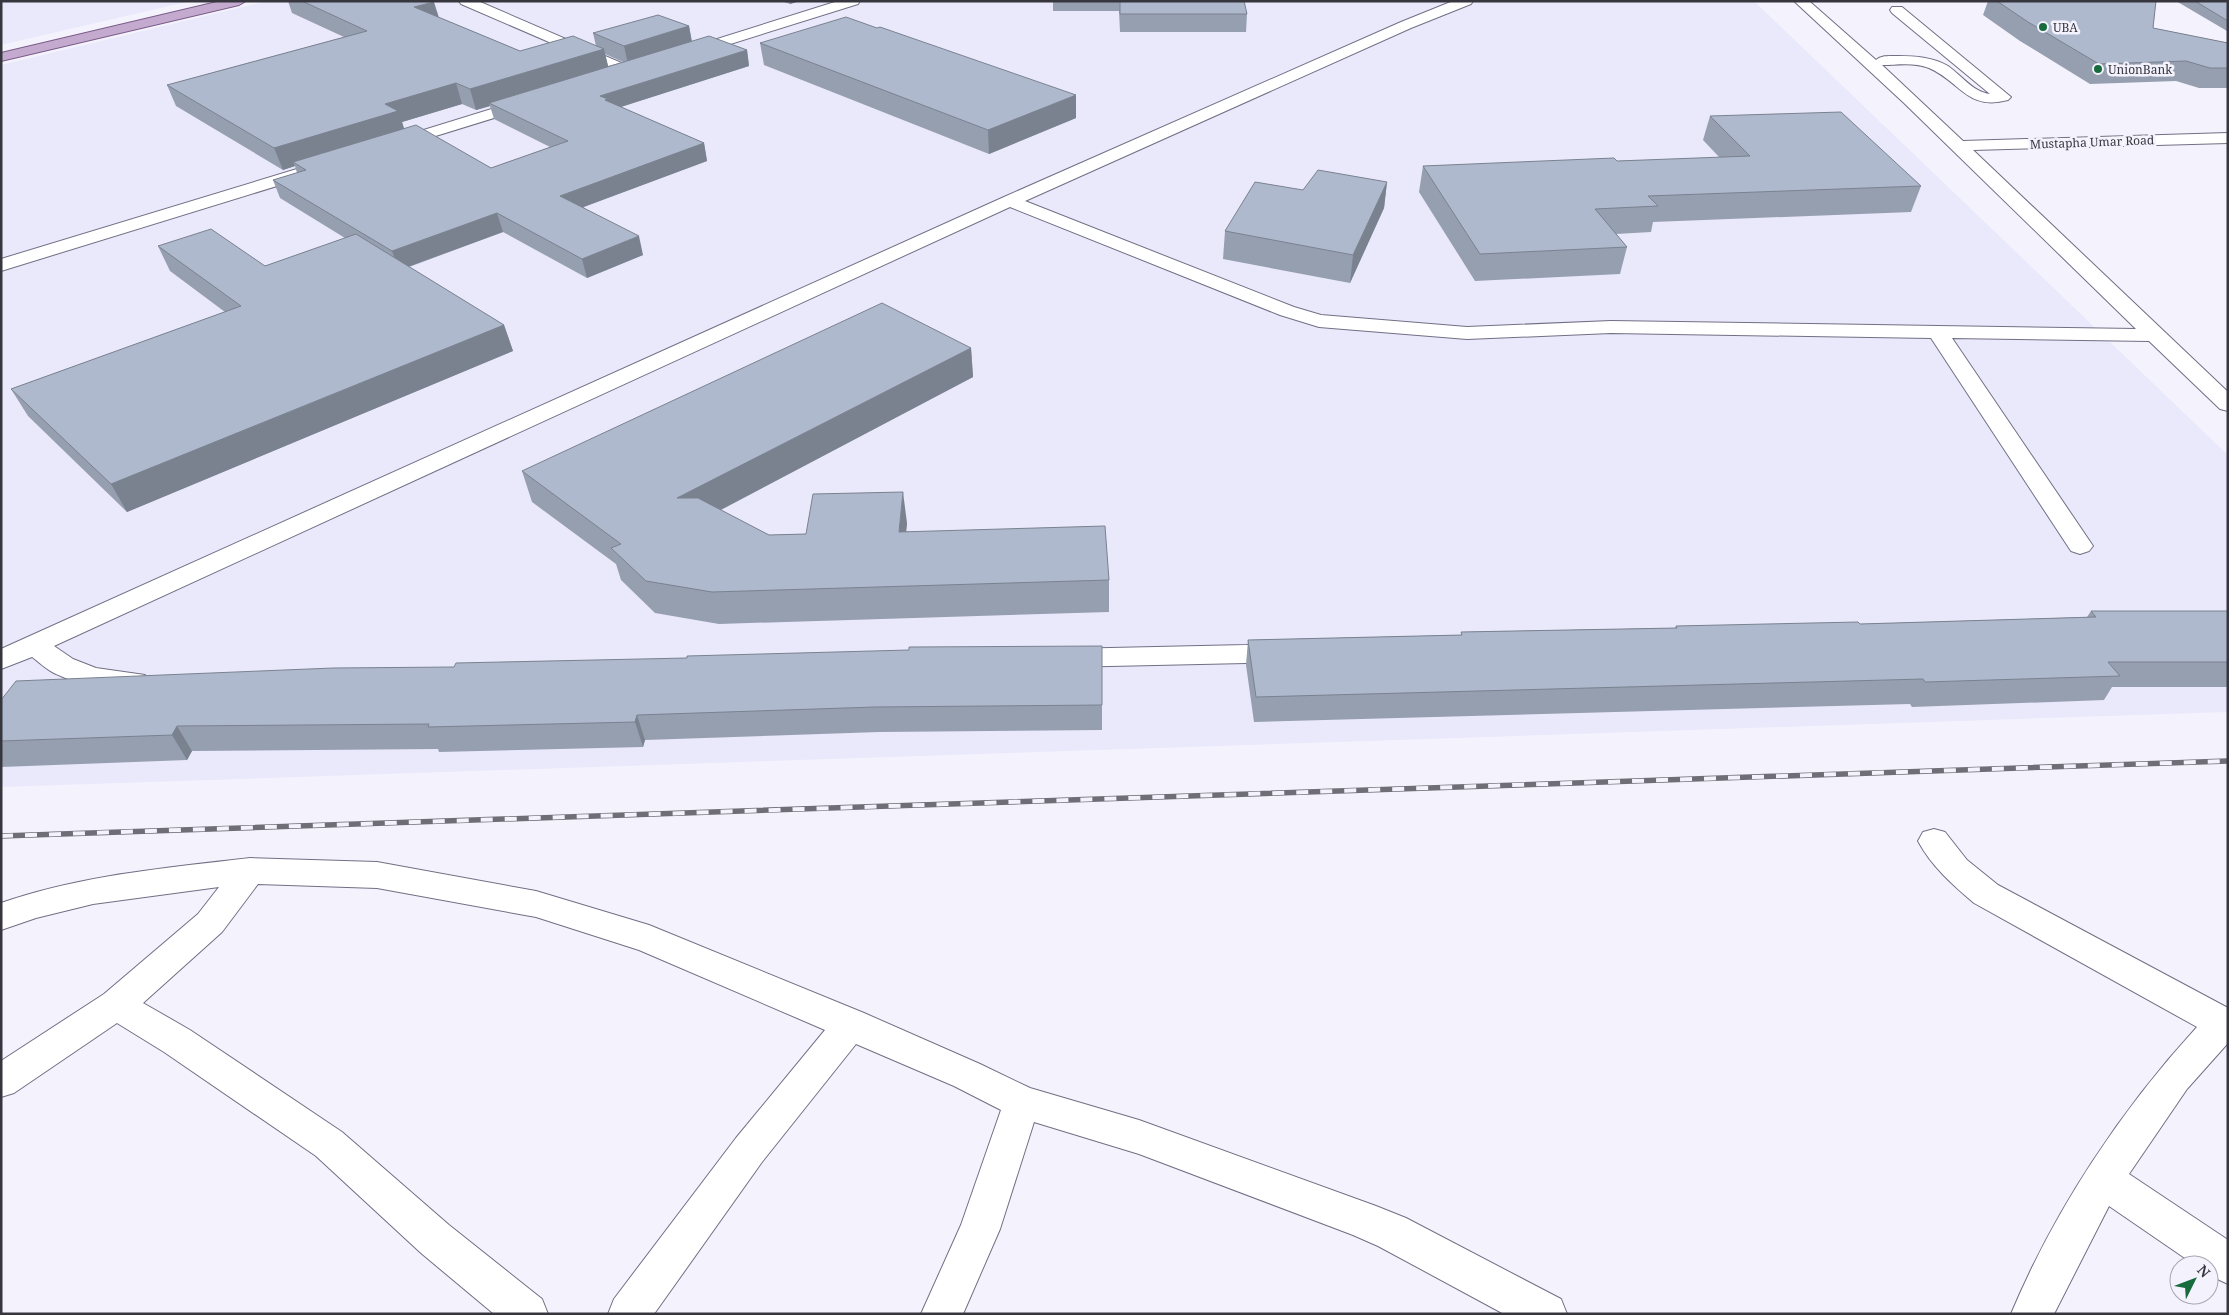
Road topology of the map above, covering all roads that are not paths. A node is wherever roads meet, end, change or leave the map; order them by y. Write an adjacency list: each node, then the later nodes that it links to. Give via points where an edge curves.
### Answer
1 (239, 1): 8 (main road)
2 (466, 1): 12 (street)
3 (853, 1): 9 (street)
4 (1466, 1): 19 (street)
5 (1801, 1): 16 (street)
6 (1816, 1): 10 (street)
7 (1897, 10): 10 (street, via 2002,97 1996,100 1978,97 1935,65 1916,61)
8 (1, 57)
9 (674, 57)
10 (1882, 61): 16 (street)
11 (647, 66): 12 (street)
12 (628, 71): 13 (street)
13 (609, 77)
14 (543, 98): 17 (street)
15 (2228, 138): 16 (street, Mustapha Umar Road)
16 (1966, 146): 22 (street); 23 (street)
17 (381, 148)
18 (324, 165): 20 (street)
19 (1010, 201): 21 (street, via 1319,321 1467,333 1611,327); 26 (street)
20 (1, 265)
21 (1937, 331): 22 (street); 25 (street)
22 (2152, 334): 24 (street)
23 (2228, 381)
24 (2228, 404)
25 (2080, 546)
26 (35, 646): 29 (street); 30 (street, via 63,666 92,677)
27 (1306, 649): 28 (street, via 1246,654)
28 (1037, 659)
29 (1, 660)
30 (156, 683)
31 (1934, 841): 36 (street, via 1956,869 1986,894)
32 (250, 872): 33 (street, via 95,890 34,904); 34 (street, via 210,923); 35 (street, via 377,875 536,904 649,939)
33 (1, 917)
34 (116, 1005): 37 (street); 41 (street, via 256,1093 328,1144 435,1240)
35 (851, 1024): 38 (street); 42 (street, via 749,1150)
36 (2225, 1025): 39 (street, via 2174,1078)
37 (1, 1081)
38 (1022, 1102): 43 (street, via 980,1229); 44 (street, via 1139,1136 1377,1226)
39 (2103, 1179): 40 (street); 45 (street)
40 (2228, 1264)
41 (527, 1314)
42 (628, 1314)
43 (942, 1314)
44 (1546, 1314)
45 (2032, 1314)

